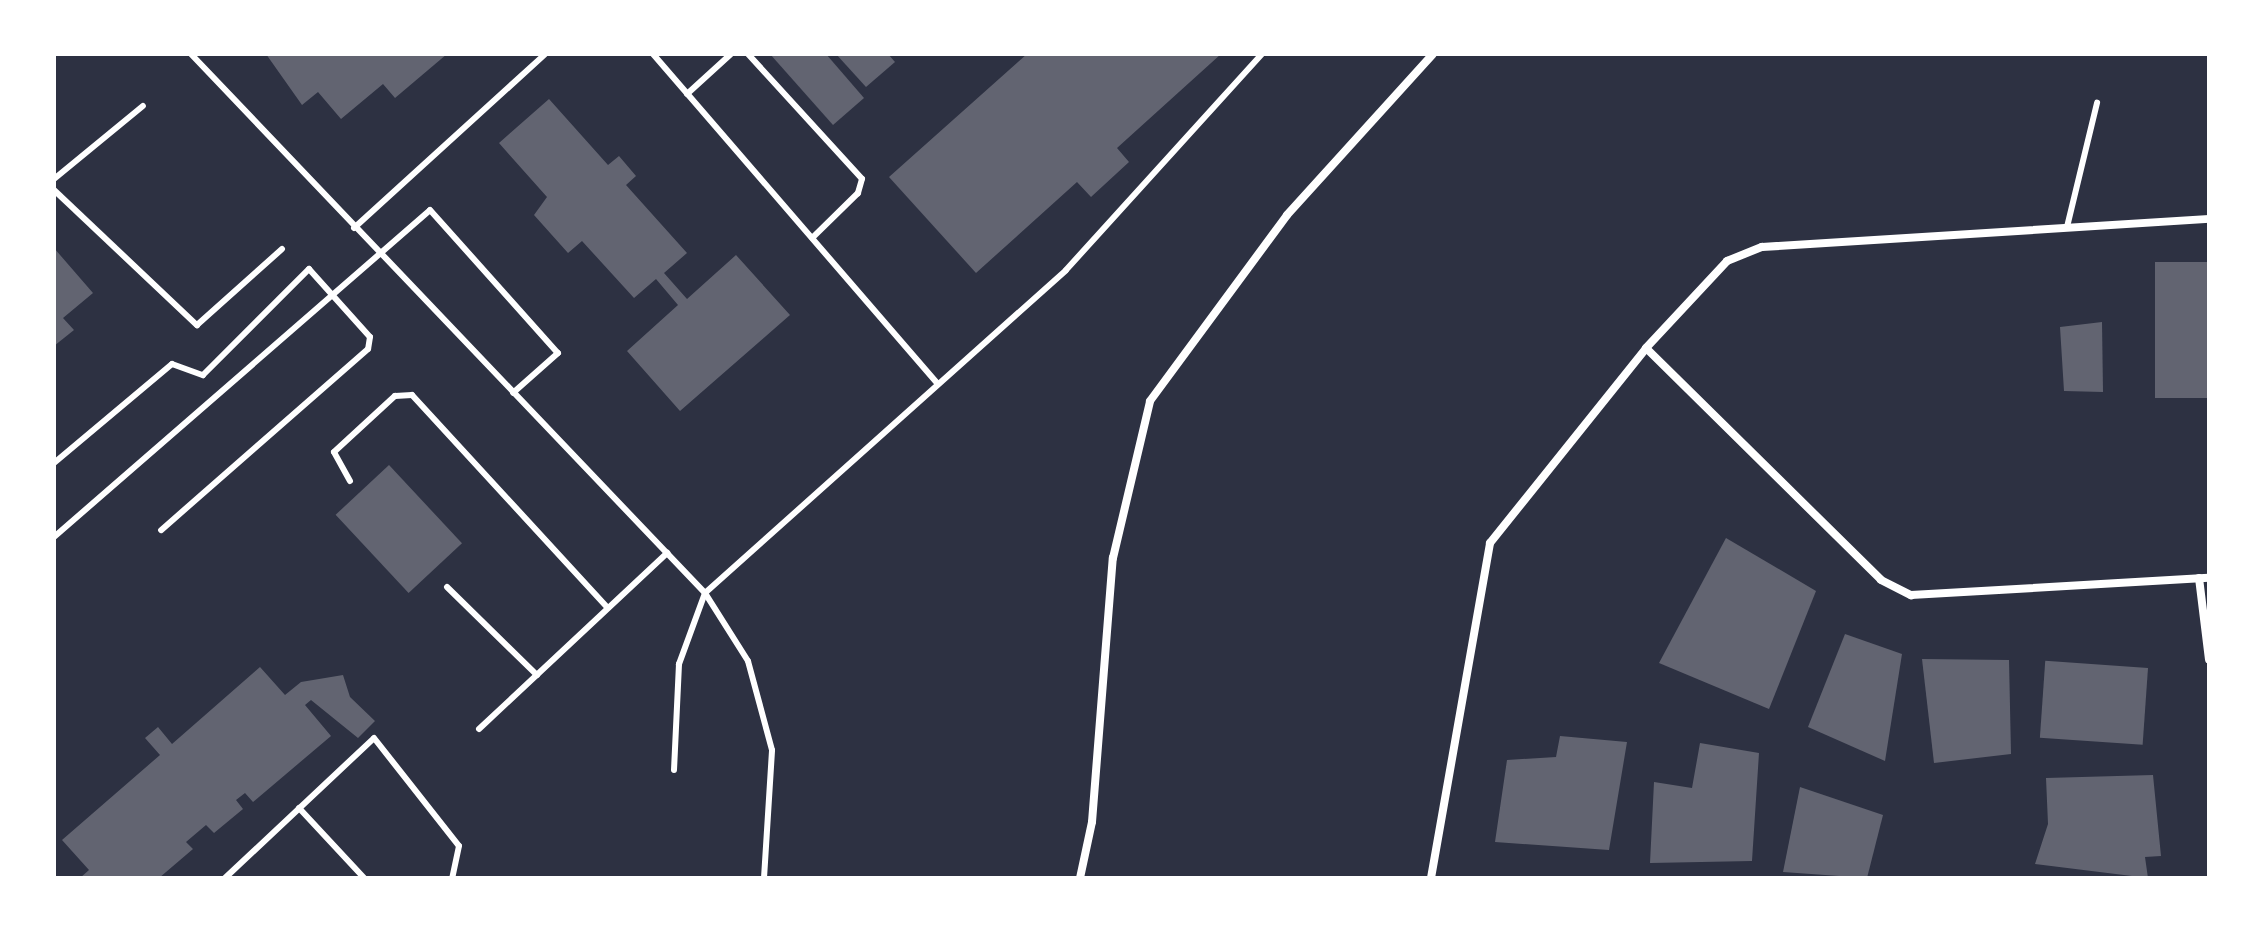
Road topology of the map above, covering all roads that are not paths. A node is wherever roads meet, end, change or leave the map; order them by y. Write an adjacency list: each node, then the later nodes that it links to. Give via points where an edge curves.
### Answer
1 (191, 54): 15 (lane)
2 (545, 54): 15 (lane)
3 (653, 54): 8 (lane)
4 (731, 54): 8 (lane)
5 (748, 54): 16 (lane, via 862,179 858,193)
6 (1262, 54): 21 (lane, via 1066,270)
7 (1433, 54): 41 (street, via 1287,215 1150,401 1113,558 1092,822)
8 (687, 94): 16 (lane)
9 (2097, 103): 14 (lane)
10 (143, 106): 11 (lane)
11 (54, 179)
12 (54, 190): 17 (lane, via 197,325)
13 (2209, 219): 14 (street)
14 (2067, 227): 20 (street, via 1762,247 1727,261)
15 (354, 228): 18 (lane)
16 (812, 238): 21 (lane)
17 (282, 249)
18 (380, 254): 19 (lane); 22 (lane); 22 (lane, via 430,210 558,353)
19 (332, 298): 23 (lane, via 309,269 203,375 172,364); 25 (lane, via 370,337 368,349); 26 (lane)
20 (1646, 348): 28 (street, via 1881,580 1911,595); 42 (street, via 1490,543)
21 (938, 384): 30 (lane)
22 (513, 393): 27 (lane)
23 (54, 463)
24 (350, 481): 31 (lane, via 334,452 395,396 412,395)
25 (161, 530)
26 (54, 537)
27 (667, 553): 30 (lane); 31 (lane)
28 (2204, 578): 32 (street)
29 (447, 587): 33 (lane)
30 (705, 593): 35 (lane, via 679,664); 40 (lane, via 748,661 772,750)
31 (608, 608): 33 (lane)
32 (2209, 659)
33 (537, 675): 34 (lane)
34 (479, 729)
35 (674, 770)
36 (299, 808): 37 (lane); 38 (lane); 39 (lane, via 374,738 459,846)
37 (225, 878)
38 (364, 878)
39 (452, 878)
40 (764, 878)
41 (1080, 878)
42 (1431, 878)

